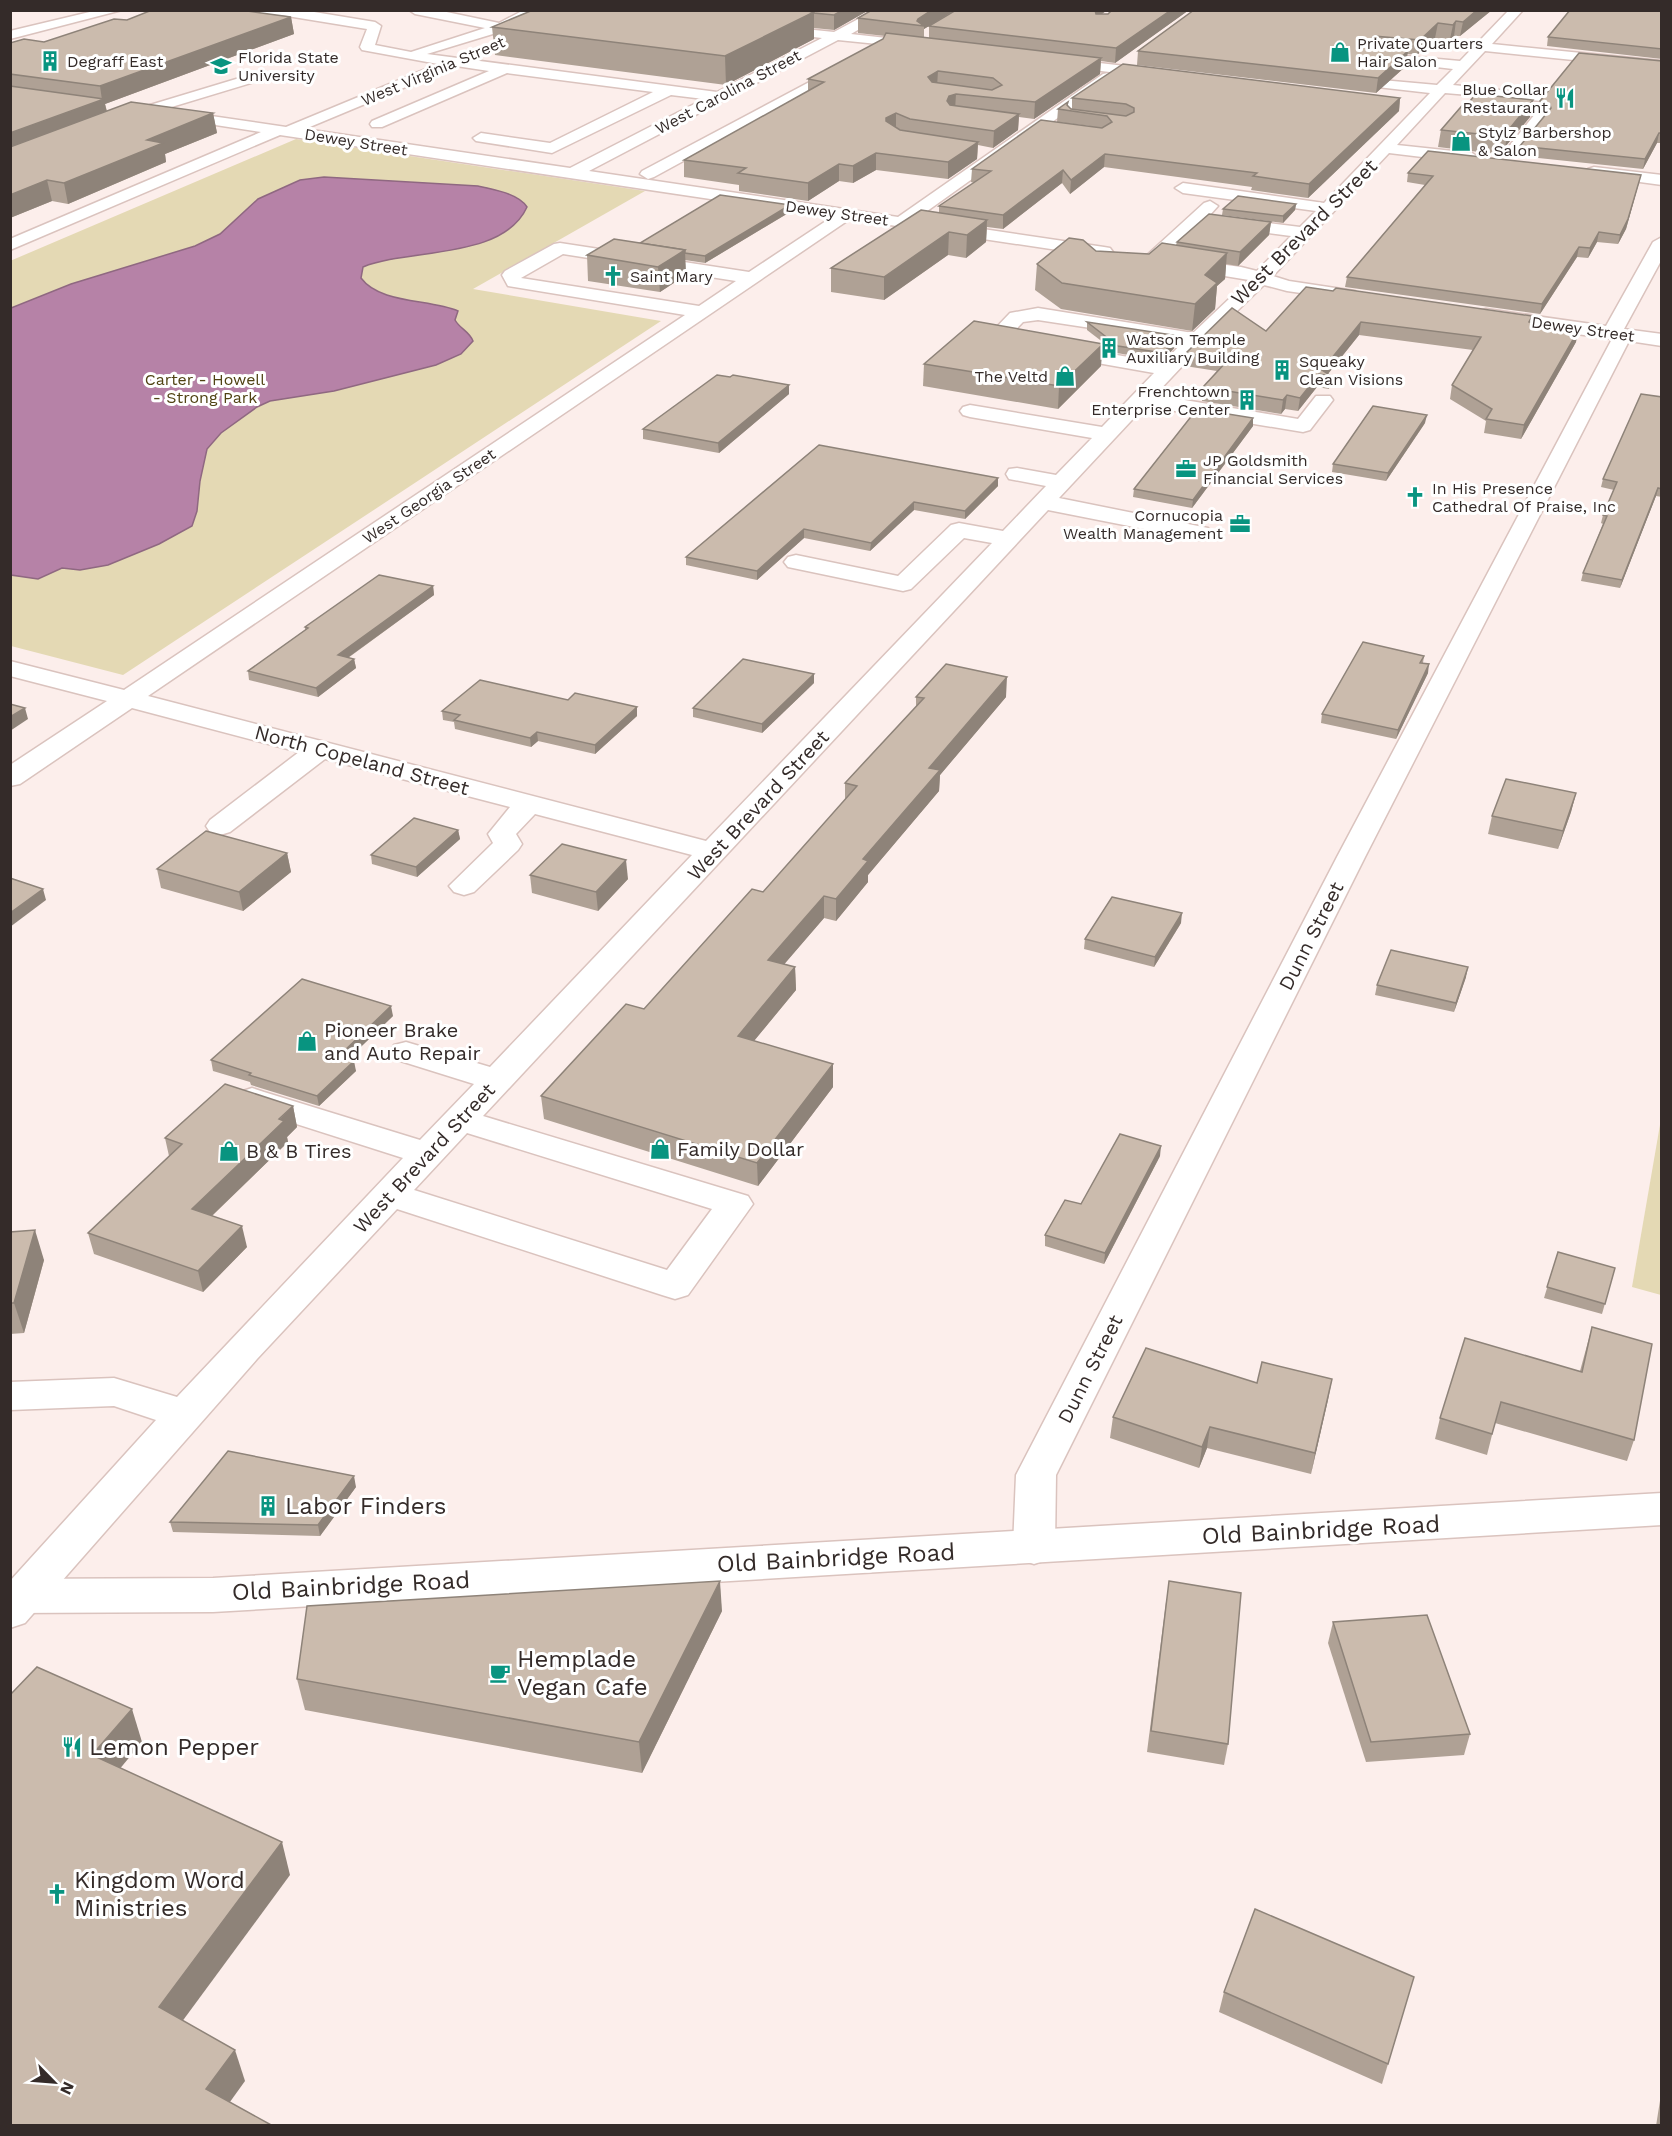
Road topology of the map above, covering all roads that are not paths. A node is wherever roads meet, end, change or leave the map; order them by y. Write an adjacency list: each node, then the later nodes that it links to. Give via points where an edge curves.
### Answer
1 (73, 10): 12 (street)
2 (116, 10): 16 (street)
3 (535, 10): 13 (street)
4 (886, 10): 15 (street, West Carolina Street, via 860,24)
5 (1517, 10): 26 (street, West Brevard Street)
6 (213, 11): 7 (street)
7 (229, 13): 10 (street); 11 (street, via 281,11)
8 (412, 16): 13 (street); 17 (street)
9 (388, 17): 11 (street)
10 (276, 19)
11 (358, 23): 21 (street, via 375,26 379,34 367,47)
12 (10, 24)
13 (501, 27): 17 (street); 28 (street, West Virginia Street, via 524,32)
14 (762, 27): 15 (street)
15 (838, 29): 20 (street); 22 (street, West Carolina Street)
16 (10, 35)
17 (470, 36): 19 (street)
18 (405, 40): 19 (street)
19 (436, 47): 24 (street)
20 (935, 48)
21 (384, 50): 24 (street); 30 (street)
22 (804, 53): 36 (street, West Carolina Street); 40 (street, via 857,60)
23 (1141, 54): 32 (street)
24 (409, 56): 28 (street)
25 (1377, 56): 26 (street)
26 (1474, 56): 29 (street); 44 (street, West Brevard Street)
27 (1045, 59): 32 (street)
28 (453, 63): 31 (street); 52 (street, West Virginia Street, via 353,96)
29 (1662, 65)
30 (370, 66)
31 (503, 69): 37 (street); 51 (street, via 377,124)
32 (1119, 69): 33 (street); 35 (street)
33 (1174, 76)
34 (1326, 86): 44 (street, via 1335,78)
35 (1092, 88): 38 (street); 46 (street)
36 (735, 89): 40 (street); 42 (street, West Carolina Street)
37 (669, 90): 42 (street); 53 (street, via 552,148)
38 (1115, 91)
39 (241, 94): 52 (street, Dewey Street, via 256,77 144,113 223,116)
40 (790, 96): 45 (street)
41 (1538, 98): 44 (street)
42 (727, 106): 45 (street); 54 (street, West Carolina Street, via 702,106)
43 (1040, 106): 46 (street)
44 (1414, 112): 58 (street); 70 (street, West Brevard Street)
45 (758, 114): 55 (street)
46 (1059, 117): 47 (street); 50 (street)
47 (1078, 117)
48 (1540, 117): 58 (street)
49 (1014, 123): 50 (street)
50 (1037, 126): 57 (street)
51 (412, 128)
52 (285, 130): 61 (street, Dewey Street); 76 (street, West Virginia Street)
53 (470, 136)
54 (632, 142): 55 (street); 61 (street, West Carolina Street)
55 (690, 151): 62 (street)
56 (977, 152): 57 (street)
57 (997, 155): 69 (street)
58 (1501, 158): 59 (street)
59 (1524, 164)
60 (1581, 171): 63 (street)
61 (571, 174): 66 (street, Dewey Street)
62 (648, 174)
63 (1662, 180)
64 (1182, 188): 70 (street)
65 (794, 190): 66 (street)
66 (765, 202): 71 (street, Dewey Street)
67 (898, 204): 69 (street)
68 (1210, 206): 72 (street)
69 (921, 208): 73 (street)
70 (1328, 208): 74 (street, West Brevard Street)
71 (848, 214): 73 (street, Dewey Street); 78 (street, West Georgia Street)
72 (1197, 219): 74 (street); 79 (street, via 1147,259 1241,272)
73 (901, 222): 77 (street, Dewey Street)
74 (1304, 233): 79 (street, West Brevard Street)
75 (1662, 242): 85 (street, Dunn Street)
76 (10, 245)
77 (1118, 254)
78 (752, 278): 82 (street, West Georgia Street); 82 (street, via 560,248 511,275 514,282)
79 (1260, 279): 80 (street); 86 (street, West Brevard Street)
80 (1368, 298)
81 (1024, 299): 84 (street)
82 (703, 312): 103 (street, West Georgia Street)
83 (1473, 313): 85 (street, Dewey Street)
84 (1038, 314): 86 (street); 88 (street, via 1017,317 995,340)
85 (1618, 334): 87 (street, Dewey Street); 119 (street, Dunn Street, via 1036,1475)
86 (1197, 339): 90 (street, West Brevard Street)
87 (1662, 340)
88 (1009, 351)
89 (1042, 352): 90 (street)
90 (1164, 375): 91 (street, West Brevard Street)
91 (1141, 399): 92 (street, via 1303,426); 94 (street, West Brevard Street)
92 (1323, 400)
93 (970, 411): 94 (street)
94 (1108, 434): 96 (street, West Brevard Street)
95 (1017, 474): 96 (street)
96 (1053, 493): 97 (street); 98 (street, West Brevard Street)
97 (1200, 532)
98 (1010, 539): 100 (street, via 959,530); 101 (street, West Brevard Street)
99 (796, 562): 100 (street, via 903,584)
100 (910, 577): 101 (street)
101 (963, 589): 108 (street, West Brevard Street)
102 (10, 668): 103 (street, North Copeland Street)
103 (128, 699): 104 (street, North Copeland Street); 105 (street, West Georgia Street)
104 (320, 749): 106 (street, North Copeland Street); 107 (street)
105 (10, 778)
106 (530, 804): 108 (street, North Copeland Street); 109 (street, via 502,834 508,844)
107 (220, 826)
108 (714, 852): 111 (street, West Brevard Street)
109 (464, 886)
110 (406, 1052): 111 (street)
111 (498, 1080): 113 (street, West Brevard Street)
112 (227, 1091): 114 (street)
113 (460, 1120): 114 (street, West Brevard Street); 115 (street, via 735,1204 675,1286)
114 (428, 1154): 115 (street, West Brevard Street)
115 (390, 1194): 117 (street, West Brevard Street)
116 (10, 1396): 117 (street, via 114,1392)
117 (185, 1414): 120 (street, West Brevard Street)
118 (1662, 1509): 119 (street, Old Bainbridge Road)
119 (1034, 1547): 120 (street, Old Bainbridge Road, via 213,1595)
120 (15, 1601)

